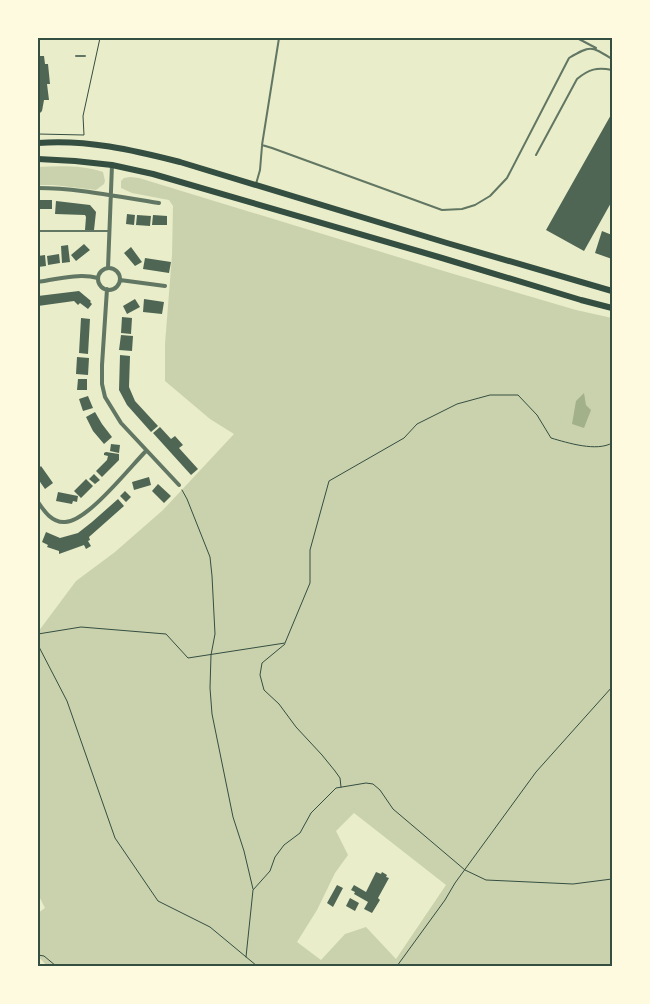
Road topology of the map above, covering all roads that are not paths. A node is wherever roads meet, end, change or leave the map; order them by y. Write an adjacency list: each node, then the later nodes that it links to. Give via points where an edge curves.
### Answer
1 (279, 38): 9 (lane)
2 (577, 38): 3 (lane)
3 (596, 48): 6 (lane); 9 (lane, via 583,49 569,58 507,178 490,196 462,210 442,210)
4 (76, 56): 5 (lane)
5 (85, 56)
6 (612, 58)
7 (612, 70): 10 (lane, via 600,68 577,79)
8 (38, 143): 13 (highway, via 96,144 136,151)
9 (262, 145): 13 (lane)
10 (536, 154)
11 (38, 159): 12 (highway)
12 (112, 165): 15 (street); 26 (highway, via 262,205)
13 (256, 186): 25 (highway)
14 (38, 188): 15 (street)
15 (111, 196): 16 (street); 17 (street)
16 (159, 203)
17 (110, 231): 18 (lane); 19 (street)
18 (38, 232)
19 (108, 268): 20 (street, via 101,271); 21 (street, via 117,271)
20 (98, 278): 22 (street, via 73,277); 24 (street, via 100,285)
21 (120, 280): 23 (street); 24 (street, via 114,288)
22 (38, 282)
23 (165, 286)
24 (107, 289): 27 (street, via 102,365 105,397 121,423)
25 (612, 291)
26 (612, 308)
27 (146, 450): 28 (street); 29 (street, via 107,493 78,518 58,521 47,514)
28 (179, 485)
29 (38, 502)

